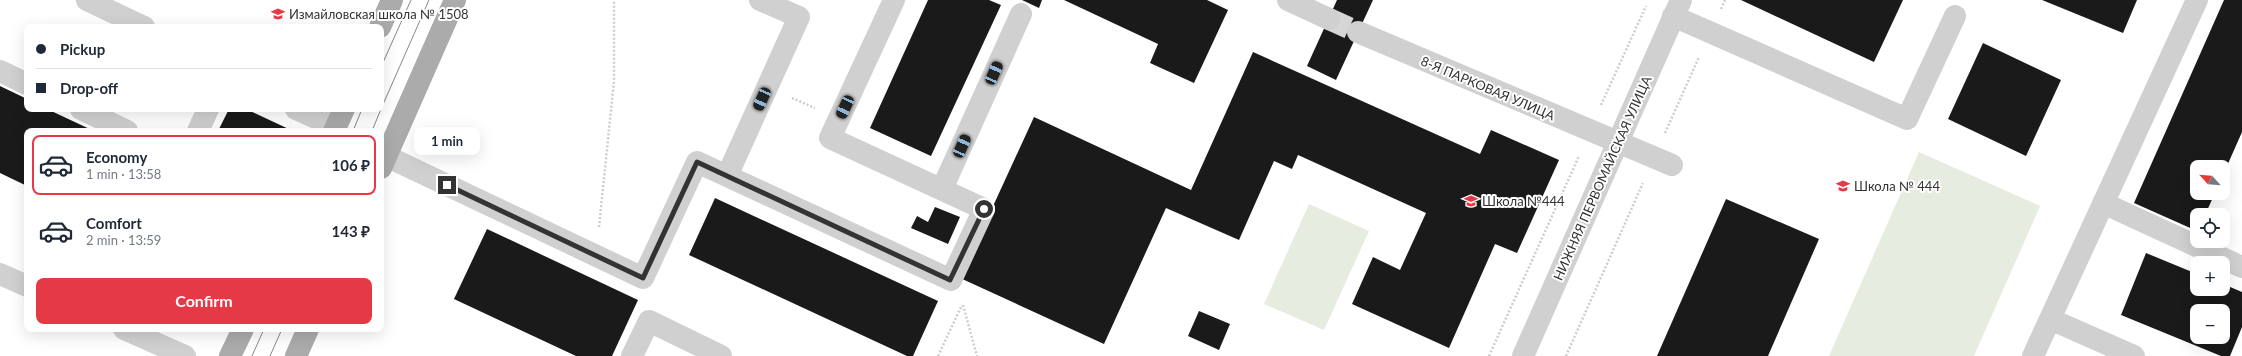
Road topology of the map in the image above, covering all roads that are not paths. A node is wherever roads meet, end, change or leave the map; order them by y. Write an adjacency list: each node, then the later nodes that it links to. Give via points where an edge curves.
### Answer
1 (87, 0): 12 (street)
2 (392, 0): 13 (main road)
3 (455, 0): 24 (main road)
4 (760, 0): 26 (street, via 799,17)
5 (894, 0): 27 (street, via 830,138)
6 (1288, 0): 11 (street)
7 (2197, 0): 28 (street)
8 (1677, 8): 10 (street, via 1907,119); 23 (street, НИЖНЯЯ ПЕРВОМАЙСКАЯ УЛИЦА)
9 (1021, 14): 27 (street)
10 (1955, 16)
11 (1329, 19)
12 (138, 24)
13 (381, 24)
14 (1358, 32): 23 (street, 8-Я ПАРКОВАЯ УЛИЦА)
15 (0, 71): 16 (street)
16 (24, 83)
17 (87, 112): 21 (street)
18 (207, 112): 22 (street)
19 (306, 112): 20 (street)
20 (338, 122)
21 (121, 128)
22 (199, 128)
23 (1618, 143): 25 (street, 8-Я ПАРКОВАЯ УЛИЦА); 41 (street, НИЖНЯЯ ПЕРВОМАЙСКАЯ УЛИЦА)
24 (384, 162): 26 (street, via 643,278 697,162)
25 (1672, 165)
26 (727, 176): 27 (street, via 950,280 984,209)
27 (942, 189)
28 (2103, 202): 29 (street); 32 (street)
29 (2242, 267)
30 (0, 274): 31 (street)
31 (24, 285)
32 (2050, 319): 42 (street); 43 (street)
33 (131, 332): 36 (street)
34 (242, 332): 37 (main road)
35 (307, 332): 38 (main road)
36 (185, 356)
37 (230, 356)
38 (296, 356)
39 (632, 356): 40 (street, via 649,321)
40 (721, 356)
41 (1523, 356)
42 (2033, 356)
43 (2134, 356)

